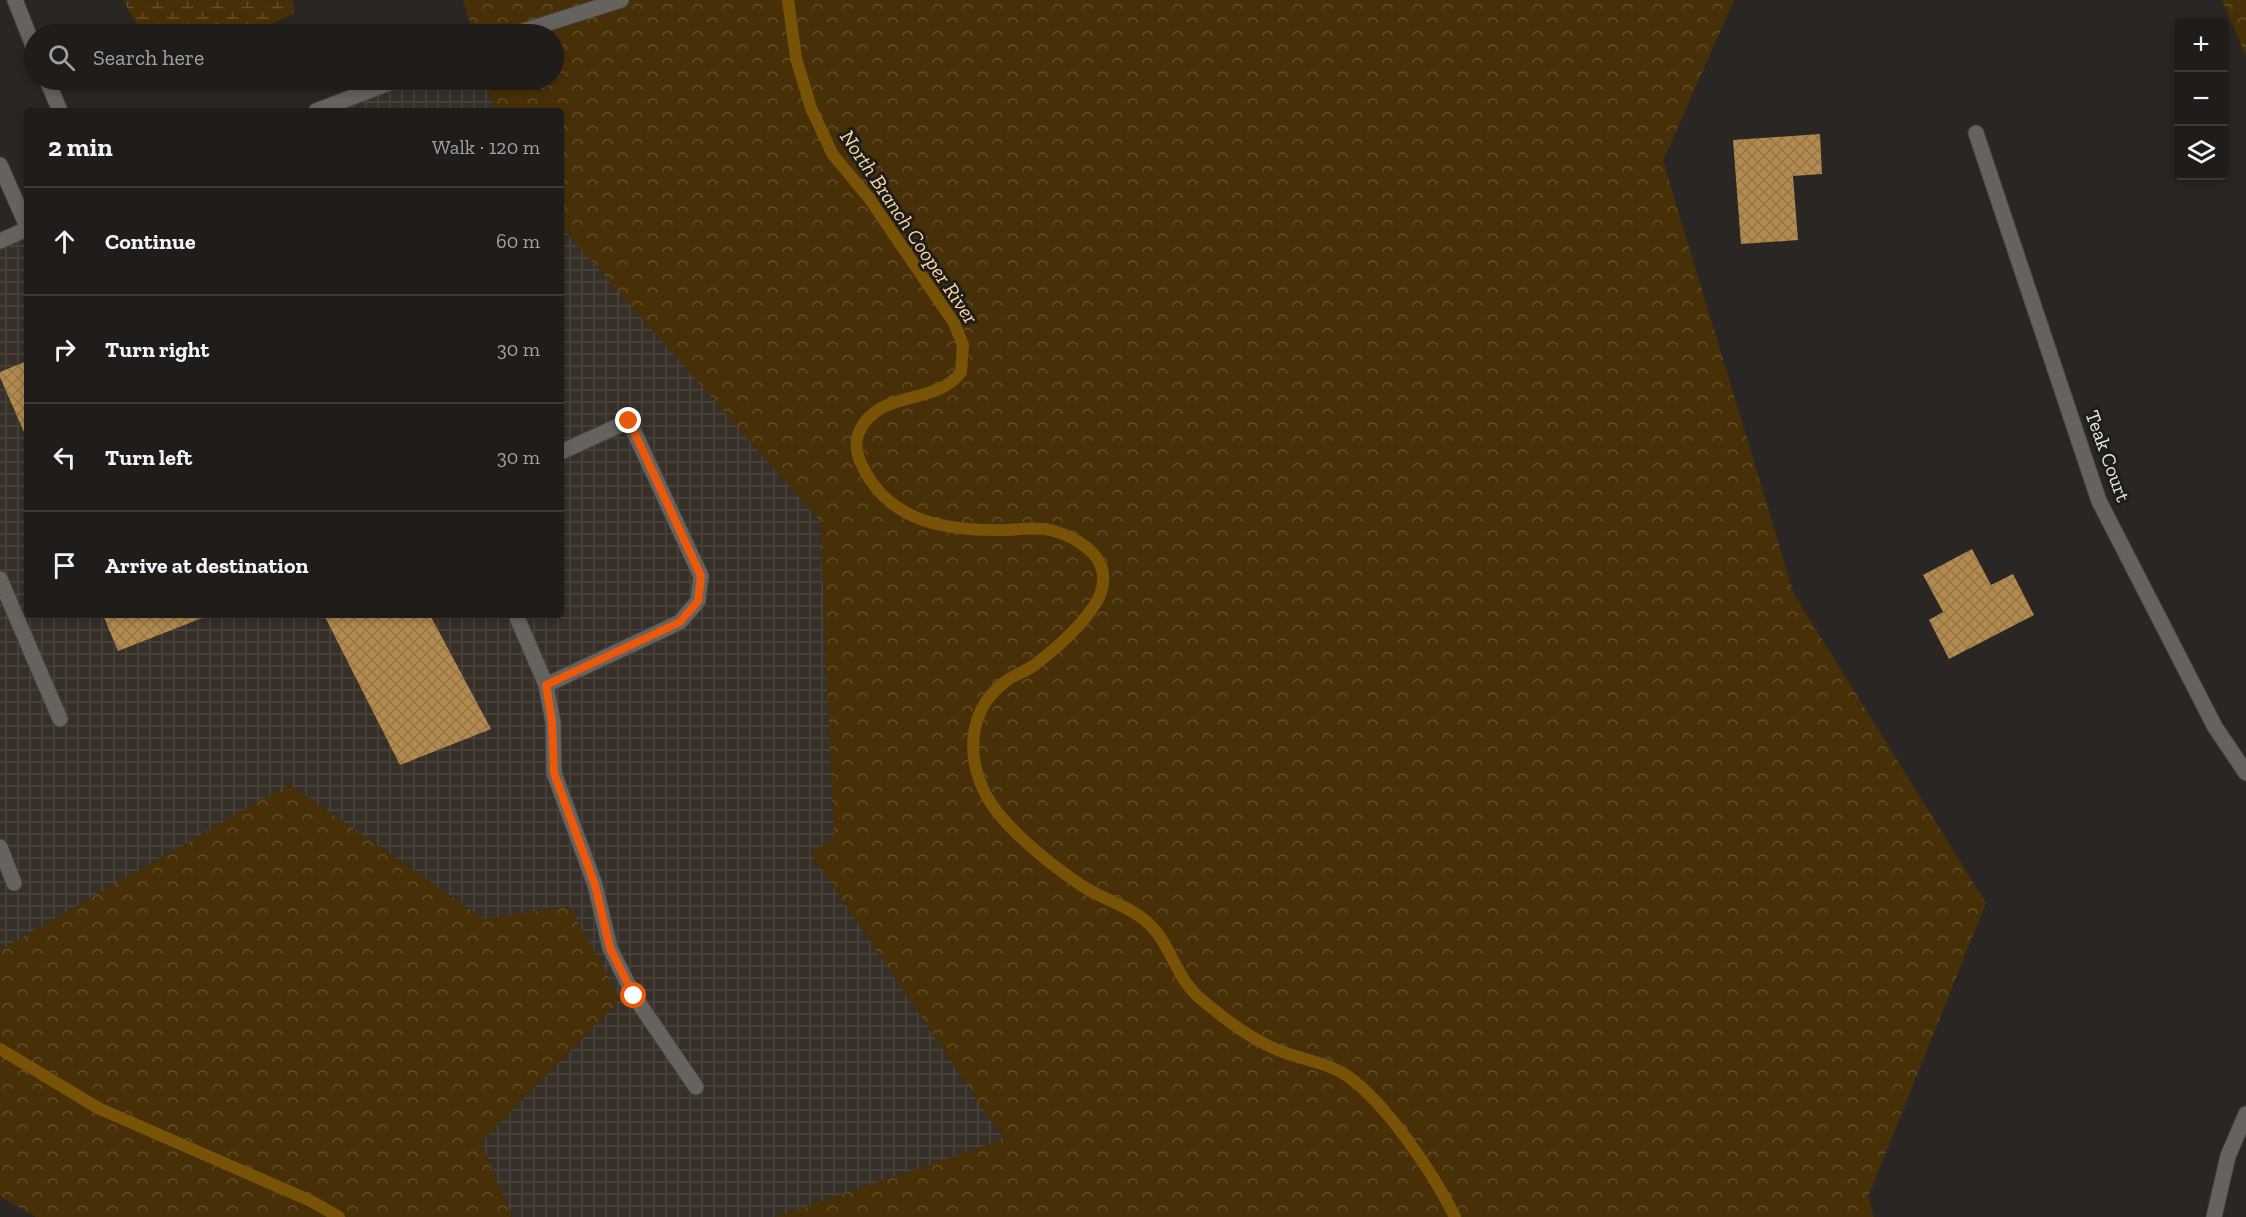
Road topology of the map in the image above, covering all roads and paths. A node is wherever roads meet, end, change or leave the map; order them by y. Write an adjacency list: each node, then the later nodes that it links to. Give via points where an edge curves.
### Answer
1 (15, 0): 3 (street)
2 (621, 0): 4 (street)
3 (24, 24)
4 (545, 24)
5 (51, 90): 7 (street)
6 (372, 90): 8 (street)
7 (59, 108)
8 (326, 108)
9 (1976, 133): 19 (street, Teak Court, via 2099,501 2215,727)
10 (0, 165): 11 (street)
11 (24, 220)
12 (24, 229): 13 (street)
13 (0, 241)
14 (564, 451): 17 (street, via 629,421 701,576 698,601 680,622)
15 (0, 579): 18 (street)
16 (517, 618): 17 (street)
17 (546, 685): 22 (street, via 554,773 595,885 610,948 634,996)
18 (60, 719)
19 (2246, 773)
20 (0, 848): 21 (street)
21 (14, 883)
22 (696, 1087)
23 (2246, 1114): 24 (street, via 2228,1156)
24 (2214, 1217)

